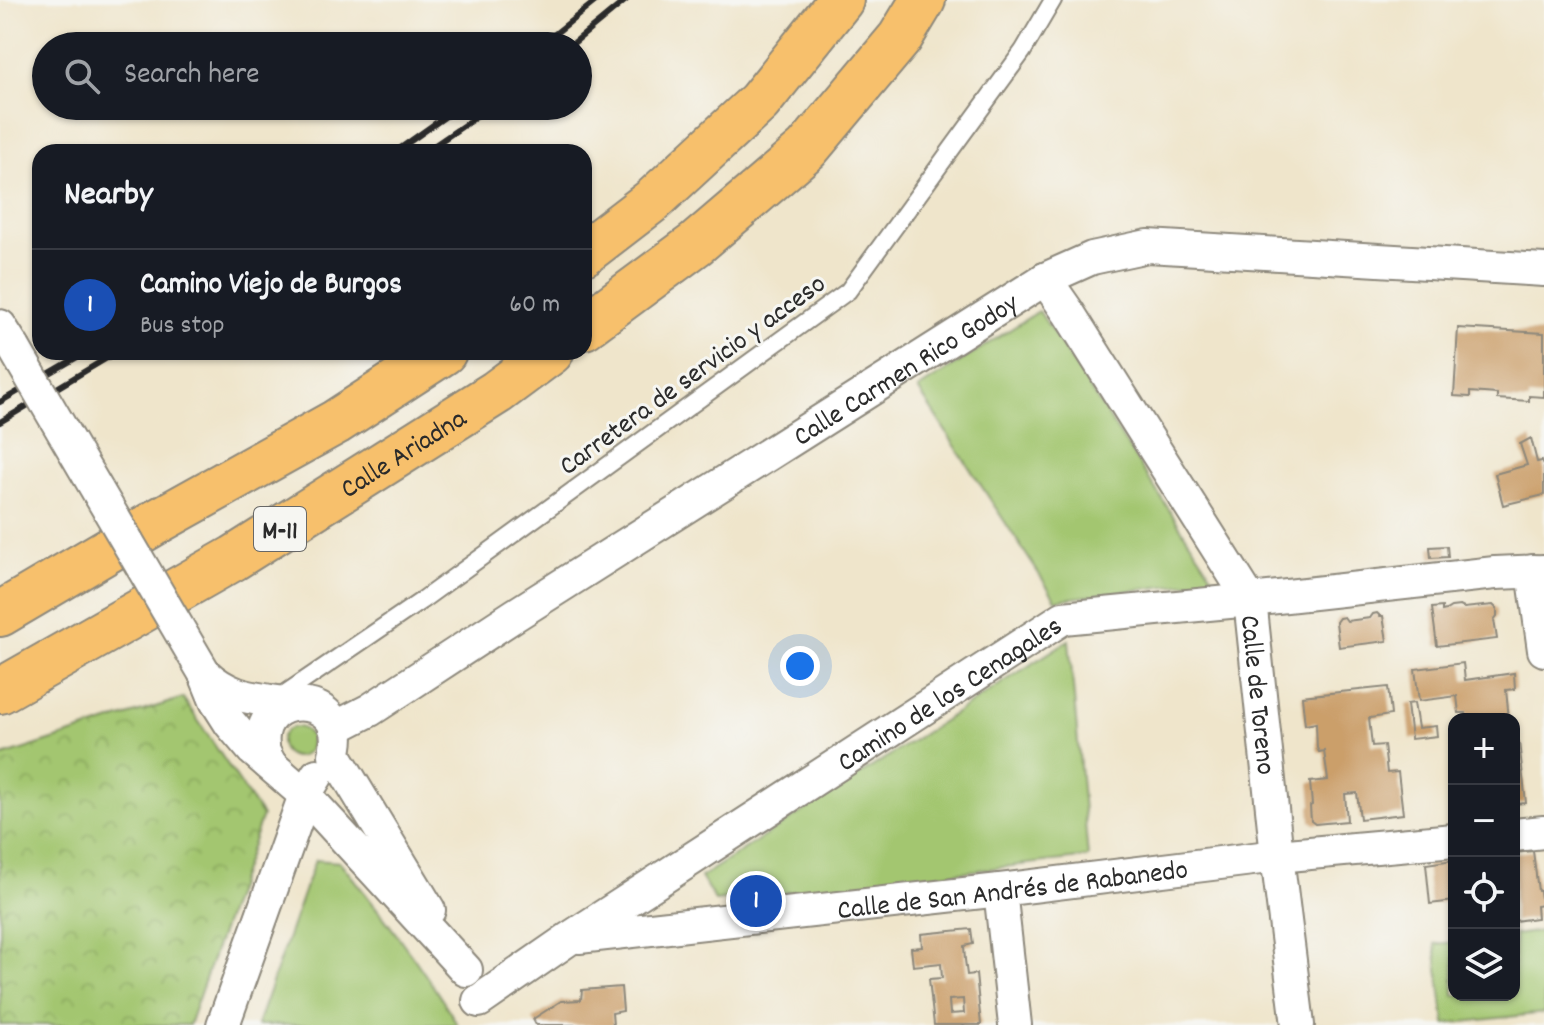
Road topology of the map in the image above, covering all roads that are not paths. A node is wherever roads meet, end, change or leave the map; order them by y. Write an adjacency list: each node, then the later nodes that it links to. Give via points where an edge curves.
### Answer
1 (841, 0): 4 (highway, via 759,102 653,200)
2 (923, 0): 7 (highway, via 900,38 807,149 696,244)
3 (1053, 0): 17 (lane, Carretera de servicio y acceso, via 1023,51 848,291)
4 (592, 247)
5 (1544, 270): 6 (street, Calle Carmen Rico Godoy, via 1148,246 1092,258)
6 (1045, 279): 12 (street, Calle de Toreno); 18 (street, Calle Carmen Rico Godoy, via 370,710)
7 (592, 321)
8 (7, 337): 15 (street, bridge)
9 (432, 360): 13 (highway, M-11, via 336,422)
10 (540, 360): 16 (highway, Calle Ariadna / M-11, via 234,558)
11 (1539, 571): 12 (street, Camino de los Cenagales); 14 (street)
12 (1250, 600): 22 (street, Calle de Toreno); 24 (street, Camino de los Cenagales, via 1063,618)
13 (0, 614)
14 (1544, 650)
15 (205, 674): 17 (street, via 233,694); 18 (street, via 216,701 253,750)
16 (0, 691)
17 (282, 703): 18 (street, via 264,729 262,747); 18 (street, via 308,704 325,712)
18 (308, 765): 25 (street); 25 (street); 27 (street)
19 (1544, 832): 20 (street)
20 (1520, 834)
21 (1448, 841): 22 (street, Calle de San Andrés de Rabanedo)
22 (1277, 856): 23 (street, Calle de San Andrés de Rabanedo); 29 (street, Calle de Toreno)
23 (1000, 890): 24 (street, Calle de San Andrés de Rabanedo); 28 (street)
24 (570, 938): 26 (street, Camino de los Cenagales)
25 (466, 970): 26 (street)
26 (485, 1013)
27 (223, 1025)
28 (1015, 1025)
29 (1298, 1025)

